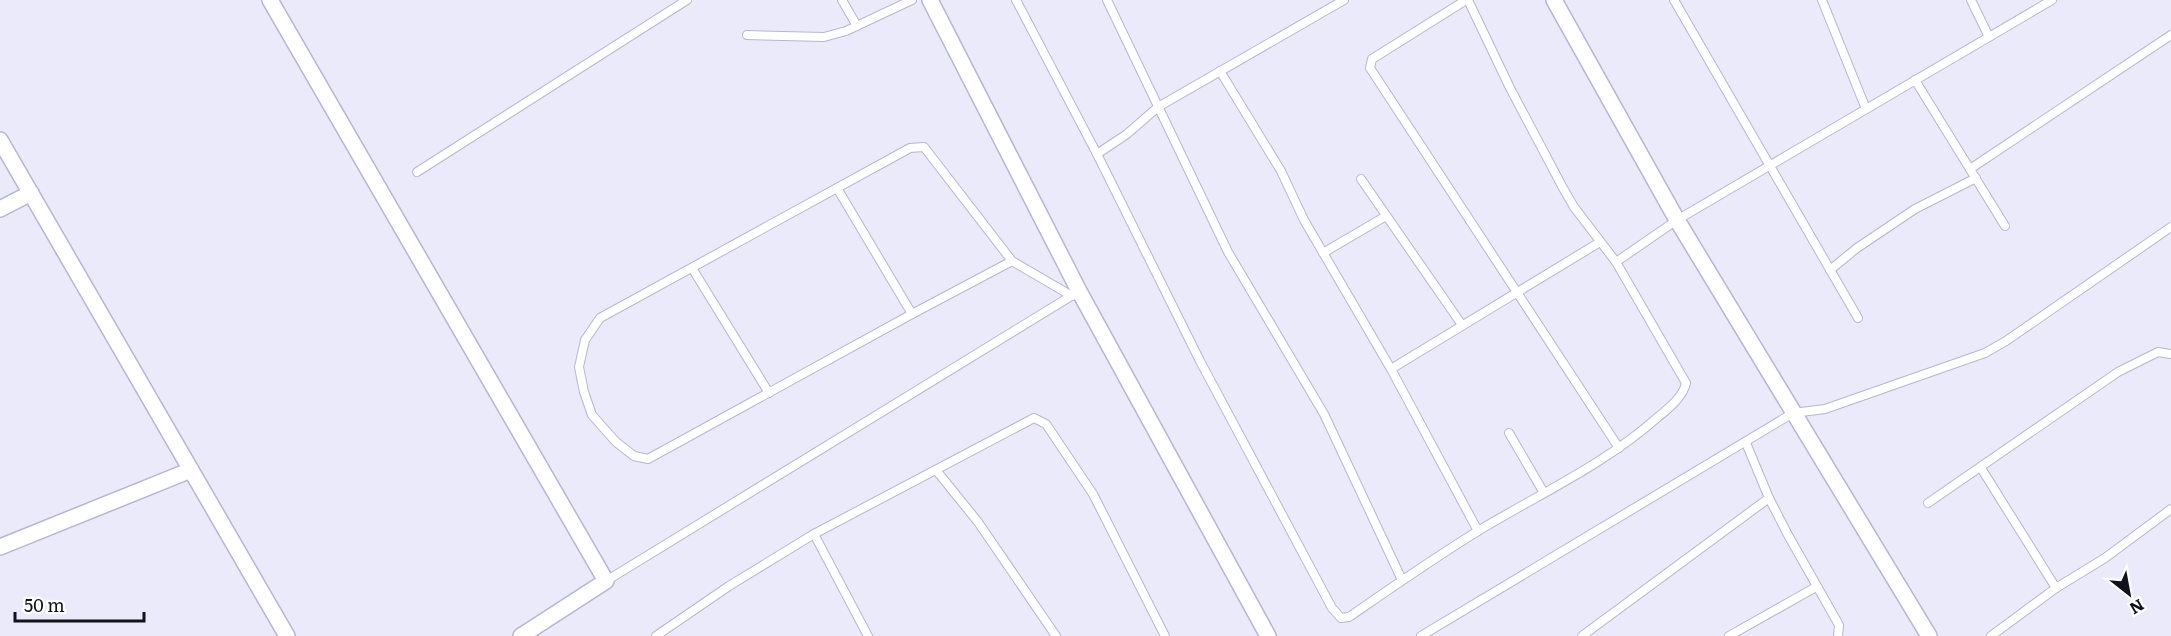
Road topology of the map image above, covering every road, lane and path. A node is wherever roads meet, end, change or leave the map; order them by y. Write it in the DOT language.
graph roads {
  1 [pos="270,0"];
  2 [pos="687,0"];
  3 [pos="842,0"];
  4 [pos="912,0"];
  5 [pos="930,0"];
  6 [pos="1016,0"];
  7 [pos="1107,0"];
  8 [pos="1344,0"];
  9 [pos="1467,0"];
  10 [pos="1554,0"];
  11 [pos="1674,0"];
  12 [pos="1822,0"];
  13 [pos="1971,0"];
  14 [pos="2052,0"];
  15 [pos="857,26"];
  16 [pos="747,35"];
  17 [pos="2171,35"];
  18 [pos="1989,37"];
  19 [pos="1220,71"];
  20 [pos="1915,80"];
  21 [pos="1158,107"];
  22 [pos="1866,109"];
  23 [pos="0,140"];
  24 [pos="1097,154"];
  25 [pos="1770,166"];
  26 [pos="1970,169"];
  27 [pos="417,172"];
  28 [pos="1976,178"];
  29 [pos="1361,179"];
  30 [pos="837,188"];
  31 [pos="31,193"];
  32 [pos="0,209"];
  33 [pos="1386,216"];
  34 [pos="1677,220"];
  35 [pos="2006,226"];
  36 [pos="2171,227"];
  37 [pos="1600,242"];
  38 [pos="1323,253"];
  39 [pos="1012,261"];
  40 [pos="1616,262"];
  41 [pos="692,268"];
  42 [pos="1830,270"];
  43 [pos="1076,293"];
  44 [pos="1517,293"];
  45 [pos="912,314"];
  46 [pos="1858,318"];
  47 [pos="1462,325"];
  48 [pos="2171,354"];
  49 [pos="1391,369"];
  50 [pos="769,393"];
  51 [pos="1793,413"];
  52 [pos="1509,433"];
  53 [pos="1746,443"];
  54 [pos="1619,448"];
  55 [pos="1981,468"];
  56 [pos="191,470"];
  57 [pos="936,470"];
  58 [pos="1544,493"];
  59 [pos="1768,498"];
  60 [pos="1928,502"];
  61 [pos="2171,509"];
  62 [pos="1478,531"];
  63 [pos="814,534"];
  64 [pos="0,547"];
  65 [pos="1402,580"];
  66 [pos="606,581"];
  67 [pos="1816,587"];
  68 [pos="2056,588"];
  69 [pos="287,636"];
  70 [pos="521,636"];
  71 [pos="656,636"];
  72 [pos="868,636"];
  73 [pos="1056,636"];
  74 [pos="1165,636"];
  75 [pos="1268,636"];
  76 [pos="1421,636"];
  77 [pos="1582,636"];
  78 [pos="1729,636"];
  79 [pos="1838,636"];
  80 [pos="1929,636"];
  81 [pos="1992,636"];
  1 -- 66 [label="street"];
  2 -- 27 [label="lane"];
  3 -- 15 [label="lane"];
  4 -- 15 [label="lane"];
  5 -- 43 [label="street"];
  6 -- 24 [label="lane"];
  7 -- 21 [label="lane"];
  8 -- 19 [label="lane"];
  9 -- 37 [label="lane"];
  9 -- 44 [label="lane"];
  10 -- 34 [label="street"];
  11 -- 25 [label="lane"];
  12 -- 22 [label="lane"];
  13 -- 18 [label="lane"];
  14 -- 18 [label="lane"];
  15 -- 16 [label="lane"];
  17 -- 26 [label="lane"];
  18 -- 20 [label="lane"];
  19 -- 21 [label="lane"];
  19 -- 38 [label="lane"];
  20 -- 22 [label="lane"];
  20 -- 26 [label="lane"];
  21 -- 24 [label="lane"];
  21 -- 65 [label="lane"];
  22 -- 25 [label="lane"];
  23 -- 31 [label="street"];
  24 -- 65 [label="lane"];
  25 -- 34 [label="lane"];
  25 -- 42 [label="lane"];
  26 -- 28 [label="lane"];
  28 -- 35 [label="lane"];
  28 -- 42 [label="lane"];
  29 -- 33 [label="lane"];
  30 -- 39 [label="lane"];
  30 -- 41 [label="lane"];
  30 -- 45 [label="lane"];
  31 -- 32 [label="street"];
  31 -- 56 [label="street"];
  33 -- 38 [label="lane"];
  33 -- 47 [label="lane"];
  34 -- 40 [label="lane"];
  34 -- 51 [label="street"];
  36 -- 51 [label="lane"];
  37 -- 40 [label="lane"];
  37 -- 44 [label="lane"];
  38 -- 49 [label="lane"];
  39 -- 43 [label="lane"];
  39 -- 45 [label="lane"];
  40 -- 54 [label="lane"];
  41 -- 50 [label="lane"];
  41 -- 50 [label="lane"];
  42 -- 46 [label="lane"];
  43 -- 66 [label="lane"];
  43 -- 75 [label="street"];
  44 -- 47 [label="lane"];
  44 -- 54 [label="lane"];
  45 -- 50 [label="lane"];
  47 -- 49 [label="lane"];
  48 -- 55 [label="lane"];
  49 -- 62 [label="lane"];
  51 -- 53 [label="lane"];
  51 -- 80 [label="street"];
  52 -- 58 [label="lane"];
  53 -- 59 [label="lane"];
  53 -- 76 [label="lane"];
  54 -- 58 [label="lane"];
  55 -- 60 [label="lane"];
  55 -- 68 [label="lane"];
  56 -- 64 [label="street"];
  56 -- 69 [label="street"];
  57 -- 63 [label="lane"];
  57 -- 73 [label="lane"];
  57 -- 74 [label="lane"];
  58 -- 62 [label="lane"];
  59 -- 67 [label="lane"];
  59 -- 77 [label="lane"];
  61 -- 68 [label="lane"];
  62 -- 65 [label="lane"];
  63 -- 71 [label="lane"];
  63 -- 72 [label="lane"];
  66 -- 70 [label="street"];
  67 -- 78 [label="lane"];
  67 -- 79 [label="lane"];
  68 -- 81 [label="lane"];
}
